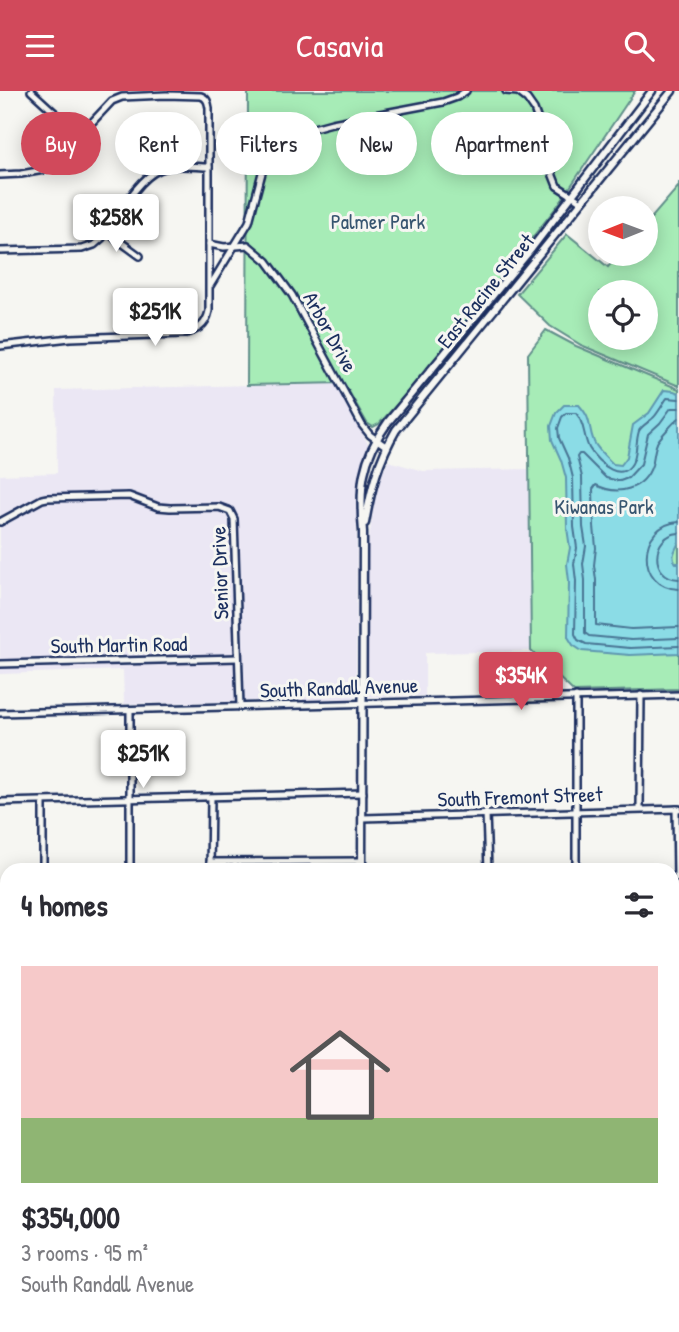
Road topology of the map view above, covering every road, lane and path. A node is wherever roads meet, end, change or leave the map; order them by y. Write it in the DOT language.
graph roads {
  1 [pos="32,91"];
  2 [pos="466,91"];
  3 [pos="506,91"];
  4 [pos="652,91"];
  5 [pos="672,91"];
  6 [pos="166,93"];
  7 [pos="54,112"];
  8 [pos="101,113"];
  9 [pos="209,167"];
  10 [pos="0,174"];
  11 [pos="21,174"];
  12 [pos="572,196"];
  13 [pos="582,202"];
  14 [pos="107,232"];
  15 [pos="209,244"];
  16 [pos="236,245"];
  17 [pos="0,251"];
  18 [pos="140,256"];
  19 [pos="210,285"];
  20 [pos="0,346"];
  21 [pos="376,439"];
  22 [pos="387,446"];
  23 [pos="0,522"];
  24 [pos="363,532"];
  25 [pos="0,657"];
  26 [pos="239,658"];
  27 [pos="0,664"];
  28 [pos="641,695"];
  29 [pos="679,695"];
  30 [pos="576,697"];
  31 [pos="362,704"];
  32 [pos="240,707"];
  33 [pos="130,710"];
  34 [pos="0,713"];
  35 [pos="363,793"];
  36 [pos="211,798"];
  37 [pos="130,799"];
  38 [pos="43,801"];
  39 [pos="0,803"];
  40 [pos="640,809"];
  41 [pos="678,809"];
  42 [pos="576,812"];
  43 [pos="486,813"];
  44 [pos="363,818"];
  45 [pos="362,861"];
  46 [pos="43,863"];
  47 [pos="130,863"];
  48 [pos="210,863"];
  49 [pos="301,863"];
  50 [pos="488,863"];
  51 [pos="576,863"];
  52 [pos="677,863"];
  53 [pos="679,1217"];
  54 [pos="679,1238"];
  55 [pos="679,1251"];
  1 -- 7 [label="street"];
  2 -- 16 [label="street"];
  3 -- 12 [label="street"];
  4 -- 12 [label="main road, East Racine Street"];
  5 -- 13 [label="main road, East Racine Street"];
  6 -- 8 [label="street"];
  6 -- 9 [label="street"];
  9 -- 14 [label="street"];
  9 -- 15 [label="street"];
  10 -- 11 [label="street"];
  12 -- 13 [label="street"];
  12 -- 21 [label="main road, East Racine Street"];
  13 -- 22 [label="main road, East Racine Street"];
  14 -- 17 [label="street"];
  14 -- 18 [label="street"];
  15 -- 16 [label="street"];
  15 -- 19 [label="street"];
  16 -- 19 [label="street"];
  16 -- 21 [label="street, Arbor Drive"];
  19 -- 20 [label="street"];
  21 -- 22 [label="street, Arbor Drive"];
  21 -- 24 [label="main road, East Racine Street"];
  22 -- 24 [label="main road, East Racine Street"];
  23 -- 26 [label="street, Senior Drive"];
  24 -- 31 [label="main road, East Racine Street"];
  25 -- 27 [label="street"];
  26 -- 27 [label="street, South Martin Road"];
  26 -- 32 [label="street, Senior Drive"];
  28 -- 29 [label="street, South Randall Avenue"];
  28 -- 30 [label="street, South Randall Avenue"];
  28 -- 40 [label="street"];
  30 -- 31 [label="street, South Randall Avenue"];
  30 -- 42 [label="street"];
  31 -- 32 [label="street, South Randall Avenue"];
  31 -- 35 [label="main road, East Racine Street"];
  32 -- 33 [label="street, South Randall Avenue"];
  33 -- 34 [label="street, South Randall Avenue"];
  33 -- 37 [label="street"];
  35 -- 36 [label="street"];
  35 -- 44 [label="main road, East Racine Street"];
  36 -- 37 [label="street"];
  36 -- 48 [label="street"];
  37 -- 38 [label="street"];
  37 -- 47 [label="street"];
  38 -- 39 [label="street"];
  38 -- 46 [label="street"];
  40 -- 41 [label="street, South Fremont Street"];
  40 -- 42 [label="street, South Fremont Street"];
  41 -- 52 [label="street"];
  42 -- 43 [label="street, South Fremont Street"];
  42 -- 51 [label="street"];
  43 -- 44 [label="street, South Fremont Street"];
  43 -- 50 [label="street"];
  44 -- 45 [label="main road, East Racine Street"];
  45 -- 49 [label="street"];
  53 -- 54 [label="street"];
  54 -- 55 [label="street"];
}
